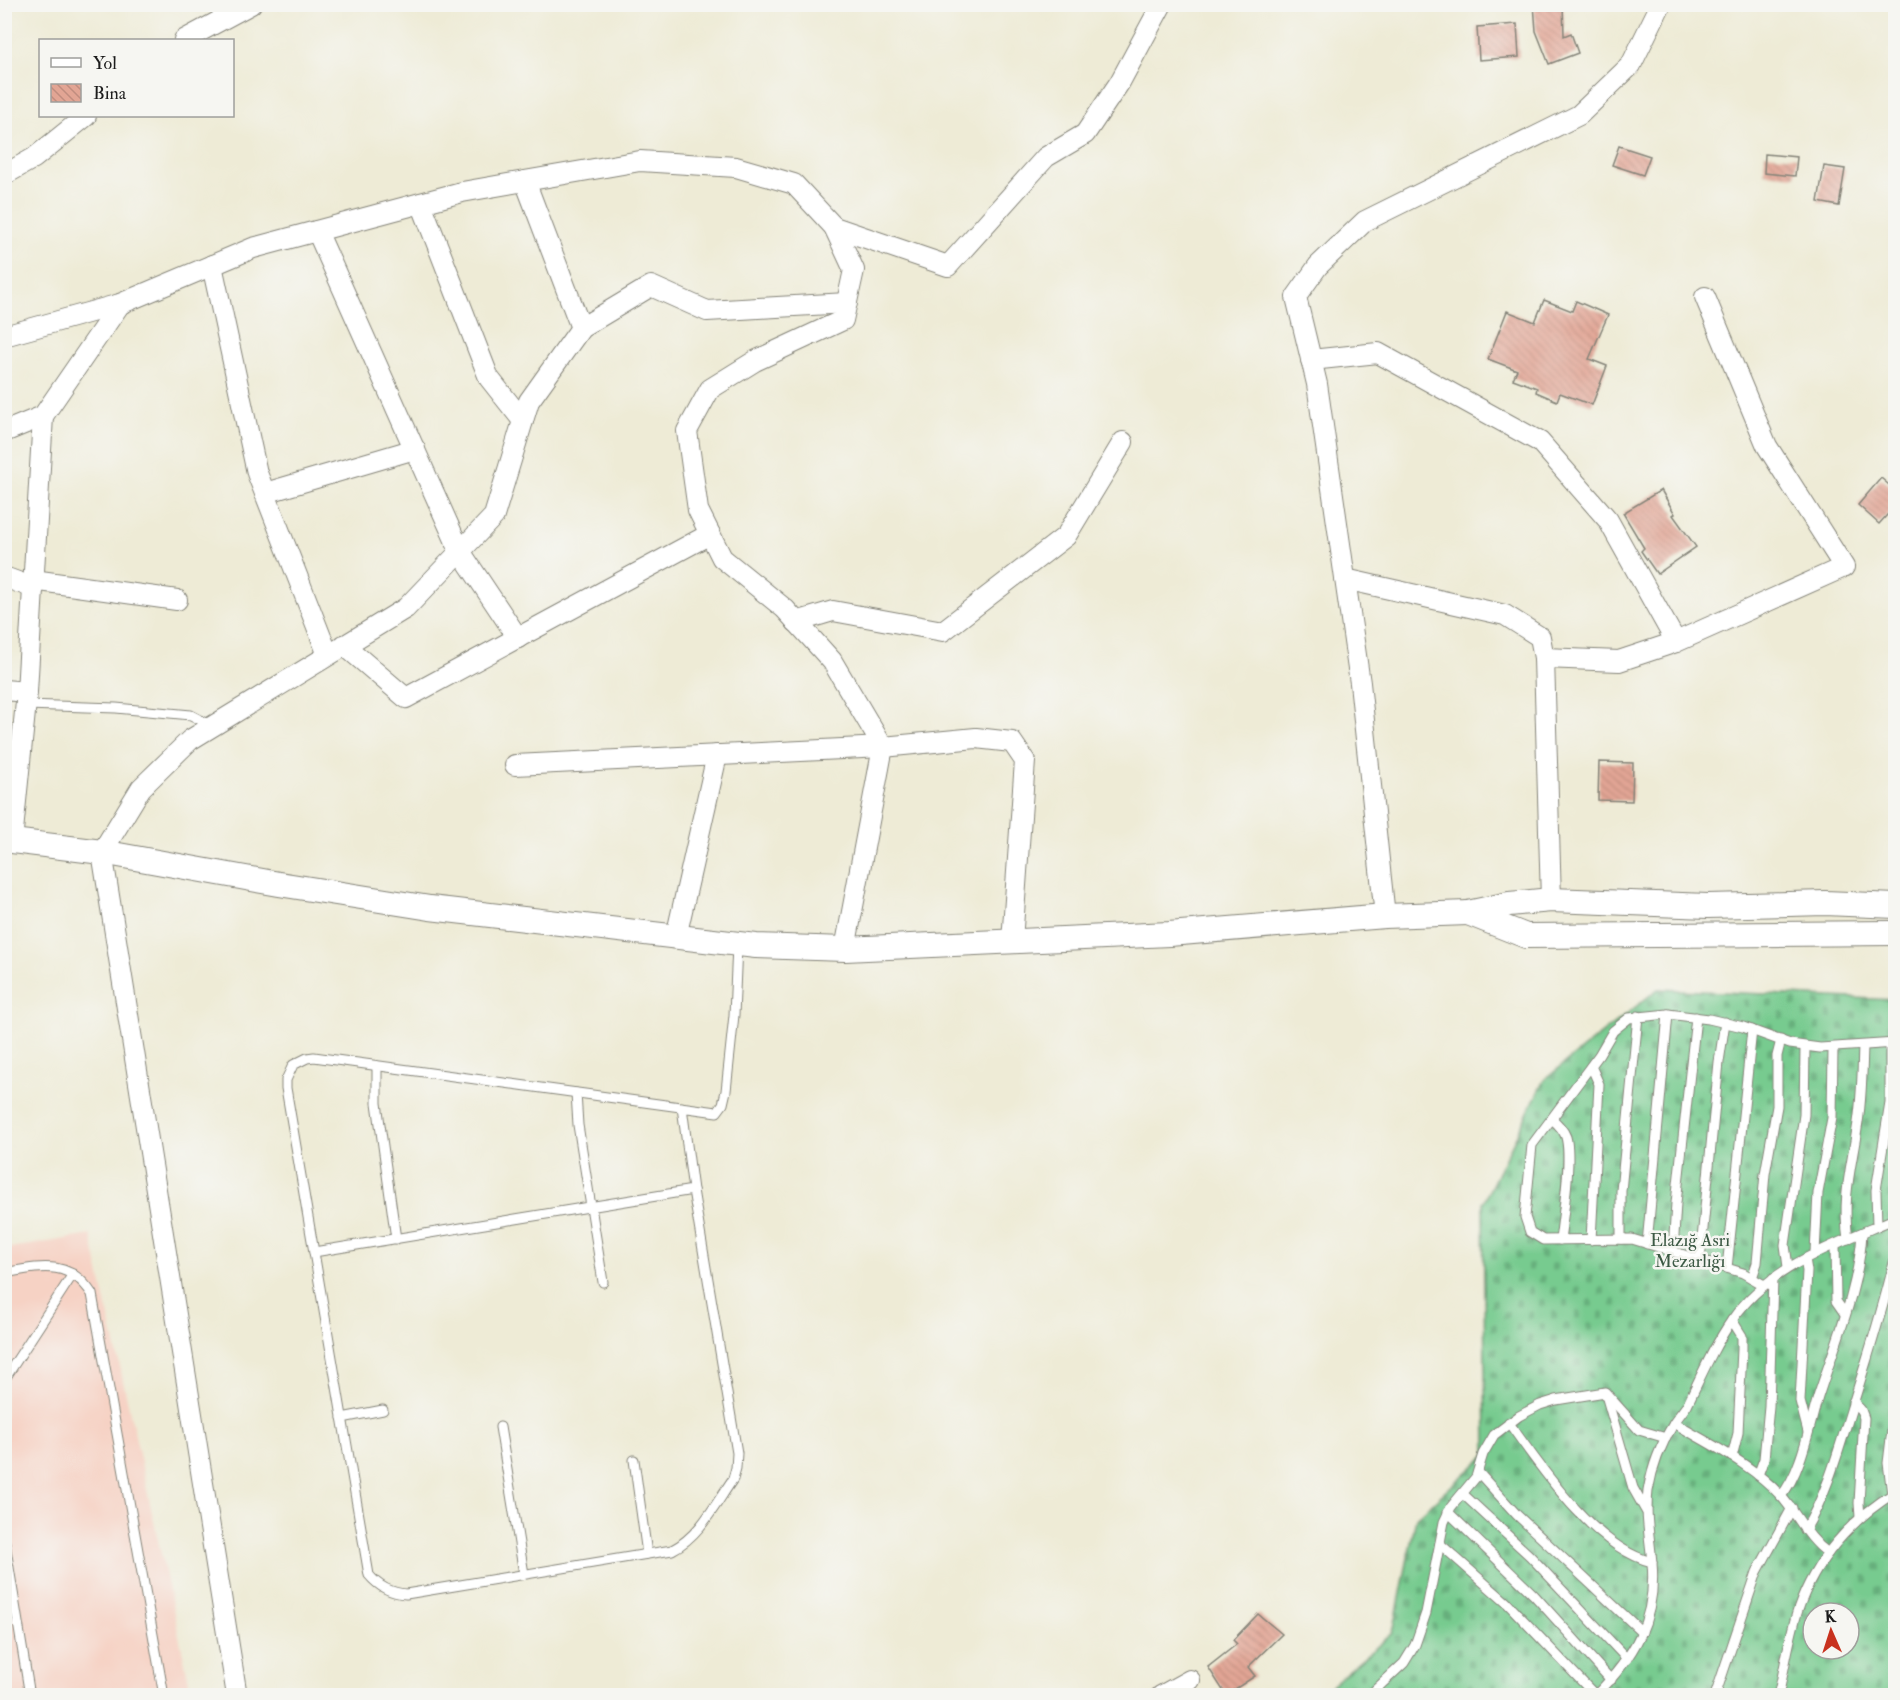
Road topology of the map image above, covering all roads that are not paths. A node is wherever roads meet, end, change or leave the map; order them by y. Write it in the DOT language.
graph roads {
  1 [pos="251,4"];
  2 [pos="1162,4"];
  3 [pos="1661,4"];
  4 [pos="186,39"];
  5 [pos="85,117"];
  6 [pos="4,175"];
  7 [pos="525,181"];
  8 [pos="421,203"];
  9 [pos="834,227"];
  10 [pos="317,231"];
  11 [pos="212,265"];
  12 [pos="1705,297"];
  13 [pos="847,303"];
  14 [pos="120,304"];
  15 [pos="581,328"];
  16 [pos="4,336"];
  17 [pos="1311,360"];
  18 [pos="43,417"];
  19 [pos="523,421"];
  20 [pos="4,432"];
  21 [pos="1123,442"];
  22 [pos="415,449"];
  23 [pos="265,494"];
  24 [pos="710,534"];
  25 [pos="460,551"];
  26 [pos="4,577"];
  27 [pos="1345,579"];
  28 [pos="34,584"];
  29 [pos="177,600"];
  30 [pos="796,622"];
  31 [pos="518,638"];
  32 [pos="1676,642"];
  33 [pos="336,650"];
  34 [pos="1544,658"];
  35 [pos="4,690"];
  36 [pos="26,698"];
  37 [pos="212,726"];
  38 [pos="883,747"];
  39 [pos="717,755"];
  40 [pos="515,765"];
  41 [pos="8,840"];
  42 [pos="102,852"];
  43 [pos="1551,900"];
  44 [pos="1896,906"];
  45 [pos="1468,913"];
  46 [pos="1385,916"];
  47 [pos="1896,933"];
  48 [pos="676,937"];
  49 [pos="1011,941"];
  50 [pos="737,944"];
  51 [pos="846,949"];
  52 [pos="1668,1014"];
  53 [pos="1638,1016"];
  54 [pos="1696,1017"];
  55 [pos="1725,1022"];
  56 [pos="1752,1030"];
  57 [pos="1780,1040"];
  58 [pos="1893,1043"];
  59 [pos="1863,1046"];
  60 [pos="1805,1047"];
  61 [pos="1833,1049"];
  62 [pos="1591,1065"];
  63 [pos="377,1066"];
  64 [pos="576,1093"];
  65 [pos="682,1107"];
  66 [pos="1552,1119"];
  67 [pos="693,1190"];
  68 [pos="591,1207"];
  69 [pos="1896,1218"];
  70 [pos="1877,1226"];
  71 [pos="1862,1233"];
  72 [pos="396,1239"];
  73 [pos="1621,1239"];
  74 [pos="1848,1239"];
  75 [pos="1560,1240"];
  76 [pos="1591,1240"];
  77 [pos="1647,1244"];
  78 [pos="1835,1245"];
  79 [pos="314,1252"];
  80 [pos="1673,1252"];
  81 [pos="1815,1253"];
  82 [pos="1896,1254"];
  83 [pos="1805,1259"];
  84 [pos="1700,1260"];
  85 [pos="1727,1268"];
  86 [pos="1788,1268"];
  87 [pos="4,1273"];
  88 [pos="73,1274"];
  89 [pos="1752,1278"];
  90 [pos="1773,1278"];
  91 [pos="603,1282"];
  92 [pos="1764,1285"];
  93 [pos="1845,1314"];
  94 [pos="1732,1320"];
  95 [pos="4,1380"];
  96 [pos="1605,1392"];
  97 [pos="1896,1397"];
  98 [pos="1853,1402"];
  99 [pos="383,1410"];
  100 [pos="342,1418"];
  101 [pos="1674,1423"];
  102 [pos="1509,1424"];
  103 [pos="500,1427"];
  104 [pos="1808,1432"];
  105 [pos="1666,1438"];
  106 [pos="1732,1457"];
  107 [pos="634,1460"];
  108 [pos="1478,1472"];
  109 [pos="1758,1475"];
  110 [pos="1894,1493"];
  111 [pos="1463,1494"];
  112 [pos="1781,1496"];
  113 [pos="1792,1508"];
  114 [pos="1646,1511"];
  115 [pos="1448,1512"];
  116 [pos="1860,1517"];
  117 [pos="1805,1530"];
  118 [pos="4,1538"];
  119 [pos="1440,1545"];
  120 [pos="1828,1553"];
  121 [pos="647,1554"];
  122 [pos="1652,1562"];
  123 [pos="524,1574"];
  124 [pos="1642,1632"];
  125 [pos="1627,1659"];
  126 [pos="1190,1680"];
  127 [pos="1611,1680"];
  128 [pos="1374,1691"];
  129 [pos="30,1695"];
  130 [pos="164,1695"];
  131 [pos="237,1695"];
  132 [pos="1161,1695"];
  133 [pos="1595,1695"];
  134 [pos="1715,1695"];
  135 [pos="1779,1695"];
  1 -- 4 [label="street"];
  2 -- 9 [label="street"];
  3 -- 17 [label="street"];
  5 -- 6 [label="street"];
  7 -- 8 [label="street"];
  7 -- 9 [label="street"];
  7 -- 15 [label="street"];
  8 -- 10 [label="street"];
  8 -- 19 [label="street"];
  9 -- 13 [label="street"];
  10 -- 11 [label="street"];
  10 -- 22 [label="street"];
  11 -- 14 [label="street"];
  11 -- 23 [label="street"];
  12 -- 32 [label="street"];
  13 -- 15 [label="street"];
  13 -- 24 [label="street"];
  14 -- 16 [label="street"];
  14 -- 18 [label="street"];
  15 -- 19 [label="street"];
  17 -- 27 [label="street"];
  17 -- 32 [label="street"];
  18 -- 20 [label="street"];
  18 -- 28 [label="street"];
  19 -- 25 [label="street"];
  21 -- 30 [label="street"];
  22 -- 23 [label="street"];
  22 -- 25 [label="street"];
  23 -- 33 [label="street"];
  24 -- 30 [label="street"];
  24 -- 31 [label="street"];
  25 -- 31 [label="street"];
  25 -- 33 [label="street"];
  26 -- 28 [label="street"];
  27 -- 34 [label="street"];
  27 -- 46 [label="street"];
  28 -- 29 [label="street"];
  28 -- 36 [label="street"];
  30 -- 38 [label="street"];
  31 -- 33 [label="street"];
  32 -- 34 [label="street"];
  33 -- 37 [label="street"];
  34 -- 43 [label="street"];
  35 -- 36 [label="street"];
  36 -- 37 [label="lane"];
  36 -- 41 [label="street"];
  37 -- 42 [label="street"];
  38 -- 39 [label="street"];
  38 -- 49 [label="street"];
  38 -- 51 [label="street"];
  39 -- 40 [label="street"];
  39 -- 48 [label="street"];
  41 -- 42 [label="street"];
  42 -- 48 [label="street"];
  42 -- 131 [label="street"];
  43 -- 44 [label="street"];
  43 -- 45 [label="street"];
  45 -- 46 [label="street"];
  45 -- 47 [label="street"];
  46 -- 49 [label="street"];
  48 -- 50 [label="street"];
  49 -- 51 [label="street"];
  50 -- 51 [label="street"];
  50 -- 65 [label="lane"];
  52 -- 53 [label="lane"];
  52 -- 54 [label="lane"];
  52 -- 77 [label="lane"];
  53 -- 62 [label="lane"];
  53 -- 73 [label="lane"];
  54 -- 55 [label="lane"];
  54 -- 80 [label="lane"];
  55 -- 56 [label="lane"];
  55 -- 84 [label="lane"];
  56 -- 57 [label="lane"];
  56 -- 85 [label="lane"];
  57 -- 60 [label="lane"];
  57 -- 89 [label="lane"];
  58 -- 59 [label="lane"];
  58 -- 70 [label="lane"];
  59 -- 61 [label="lane"];
  59 -- 74 [label="lane"];
  60 -- 61 [label="lane"];
  60 -- 86 [label="lane"];
  61 -- 81 [label="lane"];
  62 -- 66 [label="lane"];
  62 -- 76 [label="lane"];
  63 -- 64 [label="lane"];
  63 -- 72 [label="lane"];
  63 -- 79 [label="lane"];
  64 -- 65 [label="lane"];
  64 -- 68 [label="lane"];
  65 -- 67 [label="lane"];
  66 -- 75 [label="lane"];
  66 -- 75 [label="lane"];
  67 -- 68 [label="lane"];
  67 -- 121 [label="lane"];
  68 -- 72 [label="lane"];
  68 -- 91 [label="lane"];
  69 -- 70 [label="lane"];
  70 -- 71 [label="lane"];
  71 -- 74 [label="lane"];
  71 -- 93 [label="lane"];
  72 -- 79 [label="lane"];
  73 -- 76 [label="lane"];
  73 -- 77 [label="lane"];
  74 -- 78 [label="lane"];
  75 -- 76 [label="lane"];
  77 -- 80 [label="lane"];
  78 -- 81 [label="lane"];
  78 -- 93 [label="lane"];
  79 -- 100 [label="lane"];
  80 -- 84 [label="lane"];
  81 -- 83 [label="lane"];
  82 -- 98 [label="lane"];
  83 -- 86 [label="lane"];
  83 -- 104 [label="lane"];
  84 -- 85 [label="lane"];
  85 -- 89 [label="lane"];
  86 -- 90 [label="lane"];
  87 -- 88 [label="lane"];
  88 -- 95 [label="lane"];
  88 -- 130 [label="lane"];
  89 -- 92 [label="lane"];
  90 -- 92 [label="lane"];
  90 -- 109 [label="lane"];
  92 -- 94 [label="lane"];
  93 -- 104 [label="lane"];
  94 -- 101 [label="lane"];
  94 -- 106 [label="lane"];
  96 -- 102 [label="lane"];
  96 -- 105 [label="lane"];
  96 -- 114 [label="lane"];
  97 -- 110 [label="lane"];
  98 -- 116 [label="lane"];
  98 -- 117 [label="lane"];
  99 -- 100 [label="lane"];
  100 -- 123 [label="lane"];
  101 -- 105 [label="lane"];
  101 -- 106 [label="lane"];
  102 -- 108 [label="lane"];
  102 -- 122 [label="lane"];
  103 -- 123 [label="lane"];
  104 -- 112 [label="lane"];
  105 -- 114 [label="lane"];
  106 -- 109 [label="lane"];
  107 -- 121 [label="lane"];
  108 -- 111 [label="lane"];
  108 -- 124 [label="lane"];
  109 -- 112 [label="lane"];
  110 -- 116 [label="lane"];
  111 -- 115 [label="lane"];
  111 -- 125 [label="lane"];
  112 -- 113 [label="lane"];
  113 -- 117 [label="lane"];
  113 -- 134 [label="lane"];
  114 -- 122 [label="lane"];
  115 -- 119 [label="lane"];
  115 -- 127 [label="lane"];
  116 -- 120 [label="lane"];
  117 -- 120 [label="lane"];
  118 -- 129 [label="lane"];
  119 -- 128 [label="lane"];
  119 -- 133 [label="lane"];
  120 -- 135 [label="lane"];
  121 -- 123 [label="lane"];
  122 -- 124 [label="lane"];
  124 -- 125 [label="lane"];
  125 -- 127 [label="lane"];
  126 -- 132 [label="street"];
  127 -- 133 [label="lane"];
}
